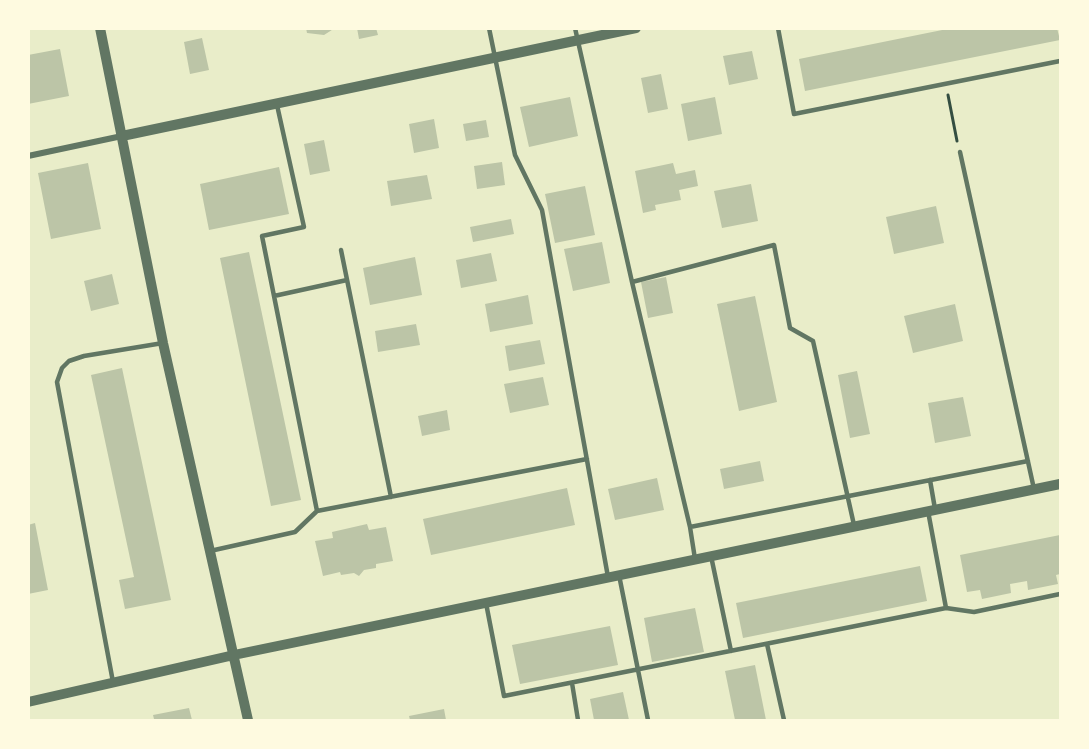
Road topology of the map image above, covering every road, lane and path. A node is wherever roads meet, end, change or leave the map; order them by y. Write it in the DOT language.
graph roads {
  1 [pos="100,28"];
  2 [pos="489,28"];
  3 [pos="575,28"];
  4 [pos="636,28"];
  5 [pos="778,28"];
  6 [pos="578,41"];
  7 [pos="494,58"];
  8 [pos="1060,62"];
  9 [pos="945,84"];
  10 [pos="277,104"];
  11 [pos="122,136"];
  12 [pos="960,152"];
  13 [pos="28,156"];
  14 [pos="340,250"];
  15 [pos="347,280"];
  16 [pos="632,282"];
  17 [pos="274,296"];
  18 [pos="163,343"];
  19 [pos="587,459"];
  20 [pos="1028,461"];
  21 [pos="930,480"];
  22 [pos="1060,484"];
  23 [pos="1034,489"];
  24 [pos="849,495"];
  25 [pos="391,497"];
  26 [pos="932,510"];
  27 [pos="317,511"];
  28 [pos="855,526"];
  29 [pos="690,527"];
  30 [pos="210,551"];
  31 [pos="711,556"];
  32 [pos="695,559"];
  33 [pos="614,576"];
  34 [pos="1060,594"];
  35 [pos="486,603"];
  36 [pos="946,609"];
  37 [pos="767,644"];
  38 [pos="731,651"];
  39 [pos="234,655"];
  40 [pos="638,670"];
  41 [pos="113,682"];
  42 [pos="572,683"];
  43 [pos="28,702"];
  44 [pos="248,720"];
  45 [pos="578,720"];
  46 [pos="648,720"];
  47 [pos="784,720"];
  1 -- 11 [label="street"];
  2 -- 7 [label="lane"];
  3 -- 6 [label="lane"];
  4 -- 6 [label="street"];
  5 -- 9 [label="lane"];
  6 -- 7 [label="street"];
  6 -- 16 [label="lane"];
  7 -- 10 [label="street"];
  7 -- 19 [label="lane"];
  8 -- 9 [label="lane"];
  9 -- 12 [label="path"];
  10 -- 11 [label="street"];
  10 -- 17 [label="lane"];
  11 -- 13 [label="street"];
  11 -- 18 [label="street"];
  12 -- 20 [label="lane"];
  14 -- 15 [label="lane"];
  15 -- 17 [label="lane"];
  15 -- 25 [label="lane"];
  16 -- 24 [label="lane"];
  16 -- 29 [label="lane"];
  17 -- 27 [label="lane"];
  18 -- 30 [label="street"];
  18 -- 41 [label="lane"];
  19 -- 25 [label="lane"];
  19 -- 33 [label="lane"];
  20 -- 21 [label="lane"];
  20 -- 23 [label="lane"];
  21 -- 24 [label="lane"];
  21 -- 26 [label="lane"];
  22 -- 23 [label="street"];
  23 -- 26 [label="street"];
  24 -- 28 [label="lane"];
  24 -- 29 [label="lane"];
  25 -- 27 [label="lane"];
  26 -- 28 [label="street"];
  26 -- 36 [label="lane"];
  27 -- 30 [label="lane"];
  28 -- 31 [label="street"];
  29 -- 32 [label="lane"];
  30 -- 39 [label="street"];
  31 -- 32 [label="street"];
  31 -- 38 [label="lane"];
  32 -- 33 [label="street"];
  33 -- 35 [label="street"];
  33 -- 40 [label="lane"];
  34 -- 36 [label="lane"];
  35 -- 39 [label="street"];
  35 -- 42 [label="lane"];
  36 -- 37 [label="lane"];
  37 -- 38 [label="lane"];
  37 -- 47 [label="lane"];
  38 -- 40 [label="lane"];
  39 -- 41 [label="street"];
  39 -- 44 [label="street"];
  40 -- 42 [label="lane"];
  40 -- 46 [label="lane"];
  41 -- 43 [label="street"];
  42 -- 45 [label="lane"];
}
